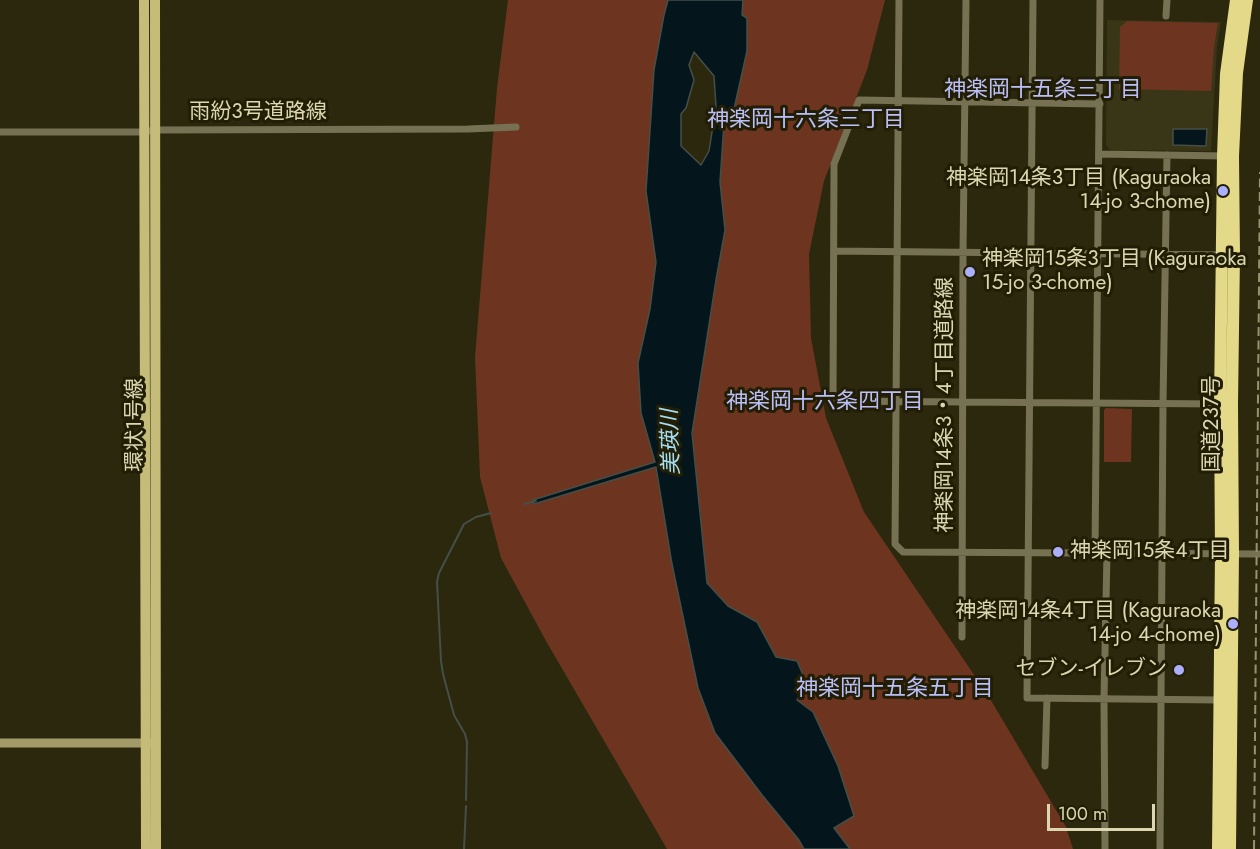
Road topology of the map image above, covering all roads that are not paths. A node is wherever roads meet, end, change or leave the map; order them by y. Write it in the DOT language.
graph roads {
  1 [pos="144,0"];
  2 [pos="154,0"];
  3 [pos="899,0"];
  4 [pos="966,0"];
  5 [pos="1033,0"];
  6 [pos="1100,0"];
  7 [pos="1167,0"];
  8 [pos="1236,0"];
  9 [pos="1247,0"];
  10 [pos="1166,16"];
  11 [pos="898,102"];
  12 [pos="965,102"];
  13 [pos="1032,103"];
  14 [pos="1100,104"];
  15 [pos="516,127"];
  16 [pos="149,131"];
  17 [pos="0,132"];
  18 [pos="1100,154"];
  19 [pos="1167,155"];
  20 [pos="1228,156"];
  21 [pos="834,251"];
  22 [pos="897,251"];
  23 [pos="963,253"];
  24 [pos="1031,253"];
  25 [pos="1098,254"];
  26 [pos="1165,254"];
  27 [pos="1228,255"];
  28 [pos="896,401"];
  29 [pos="963,402"];
  30 [pos="1030,402"];
  31 [pos="1096,403"];
  32 [pos="1163,404"];
  33 [pos="1226,404"];
  34 [pos="963,551"];
  35 [pos="1029,552"];
  36 [pos="1095,553"];
  37 [pos="1107,553"];
  38 [pos="1163,553"];
  39 [pos="1227,554"];
  40 [pos="1260,554"];
  41 [pos="963,637"];
  42 [pos="1047,698"];
  43 [pos="1104,699"];
  44 [pos="1161,700"];
  45 [pos="1225,700"];
  46 [pos="0,743"];
  47 [pos="151,743"];
  48 [pos="1045,766"];
  49 [pos="146,849"];
  50 [pos="156,849"];
  51 [pos="1105,849"];
  52 [pos="1160,849"];
  53 [pos="1218,849"];
  54 [pos="1230,849"];
  1 -- 16 [label="main road, 環状1号線"];
  2 -- 16 [label="main road, 環状1号線"];
  3 -- 11 [label="street"];
  4 -- 12 [label="street, 神楽岡14条3・4丁目道路線"];
  5 -- 13 [label="street"];
  6 -- 14 [label="street"];
  7 -- 10 [label="street"];
  8 -- 20 [label="highway, 国道237号"];
  9 -- 20 [label="highway, 国道237号"];
  11 -- 12 [label="street"];
  11 -- 21 [label="street"];
  11 -- 22 [label="street"];
  12 -- 13 [label="street"];
  12 -- 23 [label="street, 神楽岡14条3・4丁目道路線"];
  13 -- 14 [label="street"];
  13 -- 24 [label="street"];
  14 -- 18 [label="street"];
  15 -- 16 [label="street, 雨紛3号道路線"];
  16 -- 17 [label="street, 雨紛3号道路線"];
  16 -- 47 [label="main road, 環状1号線"];
  18 -- 19 [label="street"];
  18 -- 25 [label="street"];
  19 -- 20 [label="street"];
  19 -- 26 [label="street"];
  20 -- 27 [label="highway, 国道237号"];
  21 -- 22 [label="street"];
  21 -- 28 [label="street"];
  22 -- 23 [label="street"];
  22 -- 28 [label="street"];
  23 -- 24 [label="street"];
  23 -- 29 [label="street, 神楽岡14条3・4丁目道路線"];
  24 -- 25 [label="street"];
  24 -- 30 [label="street"];
  25 -- 26 [label="street"];
  25 -- 31 [label="street"];
  26 -- 27 [label="street"];
  26 -- 32 [label="street"];
  27 -- 33 [label="highway, 国道237号"];
  28 -- 29 [label="street"];
  28 -- 34 [label="street"];
  29 -- 30 [label="street"];
  29 -- 34 [label="street, 神楽岡14条3・4丁目道路線"];
  30 -- 31 [label="street"];
  30 -- 35 [label="street"];
  31 -- 32 [label="street"];
  31 -- 36 [label="street"];
  32 -- 33 [label="street"];
  32 -- 38 [label="street"];
  33 -- 39 [label="highway, 国道237号"];
  34 -- 35 [label="street, 神楽岡14条3・4丁目道路線"];
  34 -- 41 [label="street"];
  35 -- 36 [label="street, 神楽岡14条3・4丁目道路線"];
  35 -- 42 [label="street"];
  36 -- 37 [label="street, 神楽岡14条3・4丁目道路線"];
  37 -- 38 [label="street, 神楽岡14条3・4丁目道路線"];
  37 -- 43 [label="street"];
  38 -- 39 [label="street, 神楽岡14条3・4丁目道路線"];
  38 -- 44 [label="street"];
  39 -- 40 [label="street, 神楽岡14条3・4丁目道路線"];
  39 -- 45 [label="highway, 国道237号"];
  42 -- 43 [label="street"];
  42 -- 48 [label="street"];
  43 -- 44 [label="street"];
  43 -- 51 [label="street"];
  44 -- 45 [label="street"];
  44 -- 52 [label="street"];
  45 -- 53 [label="highway, 国道237号"];
  45 -- 54 [label="highway, 国道237号"];
  46 -- 47 [label="street"];
  47 -- 49 [label="main road, 環状1号線"];
  47 -- 50 [label="main road, 環状1号線"];
}
